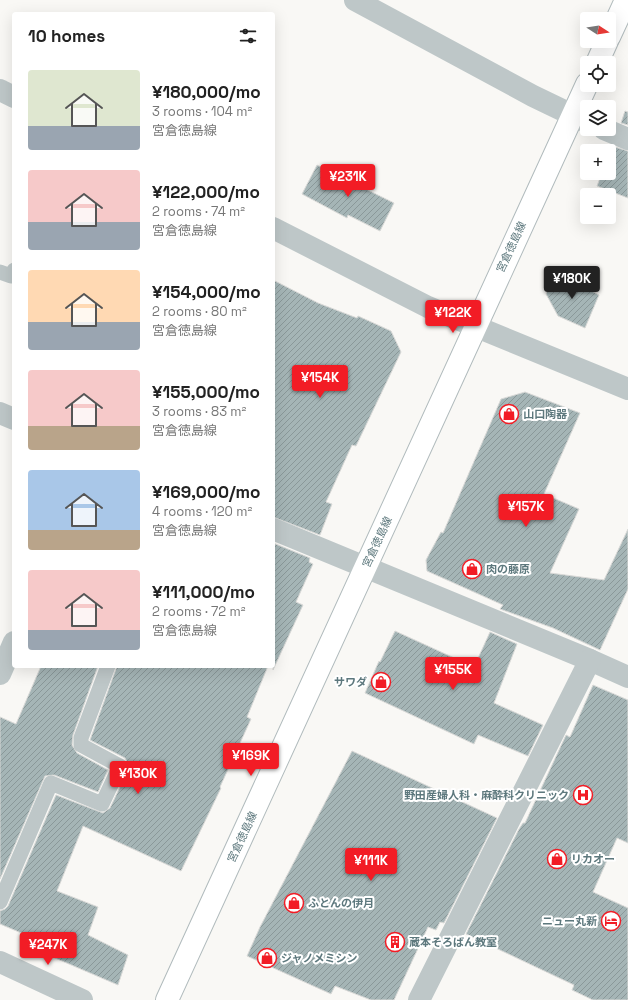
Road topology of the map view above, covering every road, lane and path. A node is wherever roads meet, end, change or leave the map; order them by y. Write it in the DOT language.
graph roads {
  1 [pos="355,0"];
  2 [pos="626,0"];
  3 [pos="616,22"];
  4 [pos="0,90"];
  5 [pos="12,96"];
  6 [pos="580,119"];
  7 [pos="616,134"];
  8 [pos="628,139"];
  9 [pos="275,229"];
  10 [pos="0,272"];
  11 [pos="12,274"];
  12 [pos="475,326"];
  13 [pos="628,389"];
  14 [pos="0,413"];
  15 [pos="12,418"];
  16 [pos="275,530"];
  17 [pos="365,568"];
  18 [pos="12,647"];
  19 [pos="590,660"];
  20 [pos="107,668"];
  21 [pos="0,674"];
  22 [pos="628,677"];
  23 [pos="0,902"];
  24 [pos="0,962"];
  25 [pos="82,1000"];
  26 [pos="167,1000"];
  27 [pos="419,1000"];
  1 -- 6 [label="street"];
  2 -- 3 [label="main road"];
  4 -- 5 [label="street"];
  6 -- 12 [label="main road, 宮倉徳島線"];
  7 -- 8 [label="street"];
  9 -- 12 [label="street"];
  10 -- 11 [label="lane"];
  12 -- 13 [label="street"];
  12 -- 17 [label="main road, 宮倉徳島線"];
  14 -- 15 [label="street"];
  16 -- 17 [label="street"];
  17 -- 19 [label="street"];
  17 -- 26 [label="main road, 宮倉徳島線"];
  18 -- 21 [label="street"];
  19 -- 22 [label="street"];
  19 -- 27 [label="street"];
  20 -- 23 [label="lane"];
  24 -- 25 [label="street"];
}
